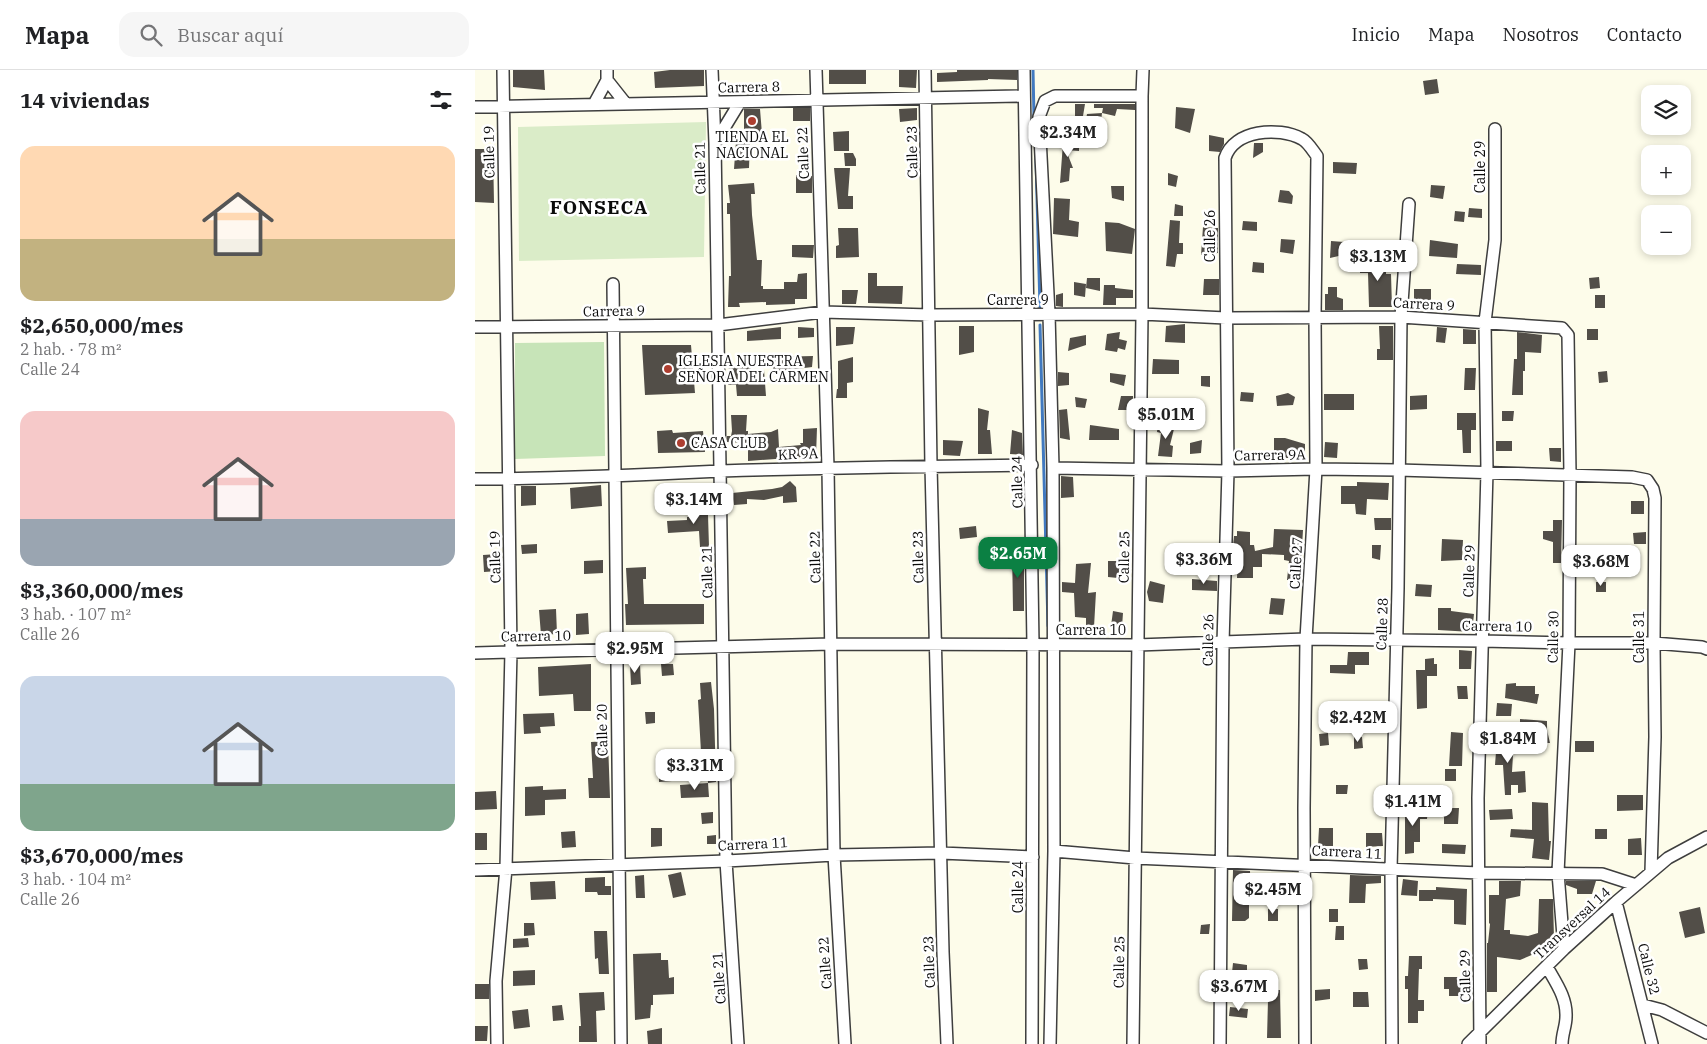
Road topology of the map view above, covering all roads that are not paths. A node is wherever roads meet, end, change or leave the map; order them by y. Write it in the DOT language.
graph roads {
  1 [pos="503,70"];
  2 [pos="712,70"];
  3 [pos="816,70"];
  4 [pos="925,70"];
  5 [pos="1024,70"];
  6 [pos="1143,70"];
  7 [pos="607,75"];
  8 [pos="1024,96"];
  9 [pos="1142,96"];
  10 [pos="927,98"];
  11 [pos="816,100"];
  12 [pos="713,102"];
  13 [pos="740,102"];
  14 [pos="594,104"];
  15 [pos="626,104"];
  16 [pos="504,106"];
  17 [pos="475,107"];
  18 [pos="1495,129"];
  19 [pos="1254,133"];
  20 [pos="715,143"];
  21 [pos="1409,204"];
  22 [pos="613,284"];
  23 [pos="823,312"];
  24 [pos="1027,314"];
  25 [pos="1049,314"];
  26 [pos="1142,314"];
  27 [pos="930,315"];
  28 [pos="1315,317"];
  29 [pos="1401,317"];
  30 [pos="1226,318"];
  31 [pos="1485,322"];
  32 [pos="718,325"];
  33 [pos="613,326"];
  34 [pos="475,327"];
  35 [pos="506,327"];
  36 [pos="1562,328"];
  37 [pos="1032,465"];
  38 [pos="931,466"];
  39 [pos="828,468"];
  40 [pos="1053,468"];
  41 [pos="1140,469"];
  42 [pos="1316,469"];
  43 [pos="1398,470"];
  44 [pos="1228,471"];
  45 [pos="1487,471"];
  46 [pos="721,472"];
  47 [pos="1570,474"];
  48 [pos="616,476"];
  49 [pos="475,479"];
  50 [pos="509,479"];
  51 [pos="1306,640"];
  52 [pos="1396,640"];
  53 [pos="1482,641"];
  54 [pos="1223,643"];
  55 [pos="1569,643"];
  56 [pos="1654,643"];
  57 [pos="831,644"];
  58 [pos="935,644"];
  59 [pos="1035,644"];
  60 [pos="1053,645"];
  61 [pos="1137,645"];
  62 [pos="724,647"];
  63 [pos="616,649"];
  64 [pos="1707,649"];
  65 [pos="511,651"];
  66 [pos="475,653"];
  67 [pos="1707,836"];
  68 [pos="1054,851"];
  69 [pos="941,853"];
  70 [pos="834,855"];
  71 [pos="1033,857"];
  72 [pos="1135,858"];
  73 [pos="726,861"];
  74 [pos="1222,861"];
  75 [pos="619,864"];
  76 [pos="1305,865"];
  77 [pos="507,868"];
  78 [pos="1391,869"];
  79 [pos="475,870"];
  80 [pos="1651,872"];
  81 [pos="1479,873"];
  82 [pos="1558,873"];
  83 [pos="1636,885"];
  84 [pos="1616,902"];
  85 [pos="1564,949"];
  86 [pos="1547,967"];
  87 [pos="1643,1005"];
  88 [pos="1707,1033"];
  89 [pos="1481,1038"];
  90 [pos="497,1044"];
  91 [pos="621,1044"];
  92 [pos="738,1044"];
  93 [pos="845,1044"];
  94 [pos="947,1044"];
  95 [pos="1033,1044"];
  96 [pos="1050,1044"];
  97 [pos="1133,1044"];
  98 [pos="1221,1044"];
  99 [pos="1305,1044"];
  100 [pos="1392,1044"];
  101 [pos="1468,1044"];
  102 [pos="1562,1044"];
  103 [pos="1652,1044"];
  1 -- 16 [label="street, Calle 19"];
  2 -- 12 [label="street, Calle 21"];
  3 -- 11 [label="street, Calle 22"];
  4 -- 10 [label="street, Calle 23"];
  5 -- 8 [label="street, Calle 24"];
  6 -- 9 [label="street, Calle 25"];
  7 -- 14 [label="street"];
  7 -- 15 [label="street"];
  8 -- 10 [label="street, Carrera 8"];
  8 -- 24 [label="street, Calle 24"];
  9 -- 25 [label="street"];
  9 -- 26 [label="street, Calle 25"];
  10 -- 11 [label="street, Carrera 8"];
  10 -- 27 [label="street, Calle 23"];
  11 -- 13 [label="street, Carrera 8"];
  11 -- 23 [label="street, Calle 22"];
  12 -- 13 [label="street, Carrera 8"];
  12 -- 15 [label="street, Carrera 8"];
  12 -- 20 [label="street, Calle 21"];
  13 -- 20 [label="street"];
  14 -- 15 [label="street, Carrera 8"];
  14 -- 16 [label="street, Carrera 8"];
  16 -- 17 [label="street, Carrera 8"];
  16 -- 35 [label="street, Calle 19"];
  18 -- 31 [label="street, Calle 29"];
  19 -- 28 [label="street, Calle 27"];
  19 -- 30 [label="street, Calle 26"];
  20 -- 32 [label="street, Calle 21"];
  21 -- 29 [label="street, Calle 28"];
  22 -- 33 [label="street, Calle 20"];
  23 -- 27 [label="street, Carrera 9"];
  23 -- 32 [label="street, Carrera 9"];
  23 -- 39 [label="street, Calle 22"];
  24 -- 25 [label="street, Carrera 9"];
  24 -- 27 [label="street, Carrera 9"];
  24 -- 37 [label="street, Calle 24"];
  25 -- 26 [label="street, Carrera 9"];
  25 -- 40 [label="street"];
  26 -- 30 [label="street, Carrera 9"];
  26 -- 41 [label="street, Calle 25"];
  27 -- 38 [label="street, Calle 23"];
  28 -- 29 [label="street, Carrera 9"];
  28 -- 30 [label="street, Carrera 9"];
  28 -- 42 [label="street, Calle 27"];
  29 -- 31 [label="street, Carrera 9"];
  29 -- 43 [label="street, Calle 28"];
  30 -- 44 [label="street, Calle 26"];
  31 -- 36 [label="street, Carrera 9"];
  31 -- 45 [label="street, Calle 29"];
  32 -- 33 [label="street, Carrera 9"];
  32 -- 46 [label="street, Calle 21"];
  33 -- 35 [label="street, Carrera 9"];
  33 -- 48 [label="street, Calle 20"];
  34 -- 35 [label="street, Carrera 9"];
  35 -- 50 [label="street, Calle 19"];
  36 -- 47 [label="street, Calle 30"];
  37 -- 38 [label="street, KR 9A"];
  37 -- 59 [label="street, Calle 24"];
  38 -- 39 [label="street, KR 9A"];
  38 -- 58 [label="street, Calle 23"];
  39 -- 46 [label="street, KR 9A"];
  39 -- 57 [label="street, Calle 22"];
  40 -- 41 [label="street, Carrera 9A"];
  40 -- 60 [label="street"];
  41 -- 44 [label="street, Carrera 9A"];
  41 -- 61 [label="street, Calle 25"];
  42 -- 43 [label="street, Carrera 9A"];
  42 -- 44 [label="street, Carrera 9A"];
  42 -- 51 [label="street, Calle 27"];
  43 -- 45 [label="street, Carrera 9A"];
  43 -- 52 [label="street, Calle 28"];
  44 -- 54 [label="street, Calle 26"];
  45 -- 47 [label="street"];
  45 -- 53 [label="street, Calle 29"];
  46 -- 48 [label="street, KR 9A"];
  46 -- 62 [label="street, Calle 21"];
  47 -- 55 [label="street, Calle 30"];
  47 -- 56 [label="street, Calle 31"];
  48 -- 50 [label="street, KR 9A"];
  48 -- 63 [label="street, Calle 20"];
  49 -- 50 [label="street, KR 9A"];
  50 -- 65 [label="street, Calle 19"];
  51 -- 52 [label="street, Carrera 10"];
  51 -- 54 [label="street, Carrera 10"];
  51 -- 76 [label="street, Calle 27"];
  52 -- 53 [label="street, Carrera 10"];
  52 -- 78 [label="street, Calle 28"];
  53 -- 55 [label="street, Carrera 10"];
  53 -- 81 [label="street, Calle 29"];
  54 -- 61 [label="street, Carrera 10"];
  54 -- 74 [label="street, Calle 26"];
  55 -- 56 [label="street, Carrera 10"];
  55 -- 82 [label="street, Calle 30"];
  56 -- 64 [label="street, Carrera 10"];
  56 -- 80 [label="street, Calle 31"];
  57 -- 58 [label="street, Carrera 10"];
  57 -- 62 [label="street, Carrera 10"];
  57 -- 70 [label="street, Calle 22"];
  58 -- 59 [label="street, Carrera 10"];
  58 -- 69 [label="street, Calle 23"];
  59 -- 60 [label="street, Carrera 10"];
  59 -- 71 [label="street, Calle 24"];
  60 -- 61 [label="street, Carrera 10"];
  60 -- 68 [label="street"];
  61 -- 72 [label="street, Calle 25"];
  62 -- 63 [label="street, Carrera 10"];
  62 -- 73 [label="street, Calle 21"];
  63 -- 65 [label="street, Carrera 10"];
  63 -- 75 [label="street, Calle 20"];
  65 -- 66 [label="street, Carrera 10"];
  65 -- 77 [label="street, Calle 19"];
  67 -- 80 [label="street, Transversal 14"];
  68 -- 72 [label="street, Carrera 11"];
  68 -- 96 [label="street"];
  69 -- 70 [label="street, Carrera 11"];
  69 -- 71 [label="street, Carrera 11"];
  69 -- 94 [label="street, Calle 23"];
  70 -- 73 [label="street, Carrera 11"];
  70 -- 93 [label="street, Calle 22"];
  71 -- 95 [label="street, Calle 24"];
  72 -- 74 [label="street, Carrera 11"];
  72 -- 97 [label="street, Calle 25"];
  73 -- 75 [label="street, Carrera 11"];
  73 -- 92 [label="street, Calle 21"];
  74 -- 76 [label="street, Carrera 11"];
  74 -- 98 [label="street, Calle 26"];
  75 -- 77 [label="street, Carrera 11"];
  75 -- 91 [label="street, Calle 20"];
  76 -- 78 [label="street, Carrera 11"];
  76 -- 99 [label="street, Calle 27"];
  77 -- 79 [label="street, Carrera 11"];
  77 -- 90 [label="street, Calle 19"];
  78 -- 81 [label="street, Carrera 11"];
  78 -- 100 [label="street, Calle 28"];
  80 -- 83 [label="street, Transversal 14"];
  81 -- 82 [label="street, Carrera 11"];
  81 -- 89 [label="street, Calle 29"];
  82 -- 83 [label="street, Carrera 11"];
  82 -- 85 [label="street, Calle 30"];
  83 -- 84 [label="street, Transversal 14"];
  84 -- 85 [label="street, Transversal 14"];
  84 -- 87 [label="street, Calle 32"];
  85 -- 86 [label="street, Transversal 14"];
  86 -- 89 [label="street, Transversal 14"];
  86 -- 102 [label="street"];
  87 -- 88 [label="street"];
  87 -- 103 [label="street, Calle 32"];
  89 -- 101 [label="street, Transversal 14"];
}
